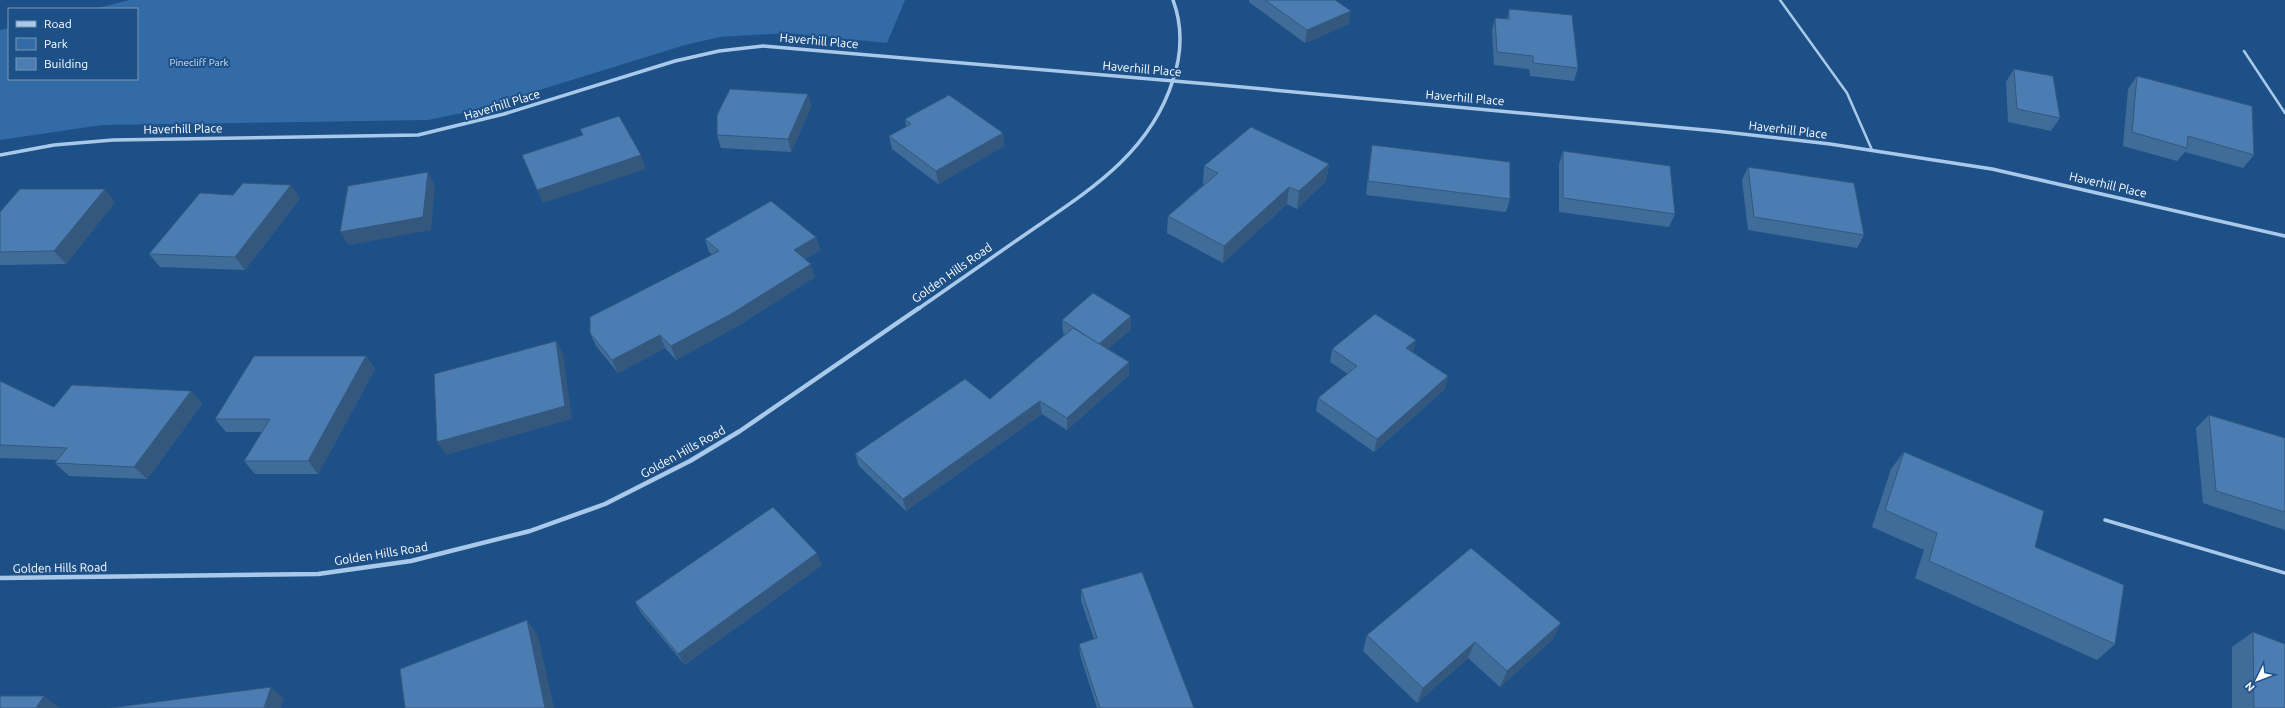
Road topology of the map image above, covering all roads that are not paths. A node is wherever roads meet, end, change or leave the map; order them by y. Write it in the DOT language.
graph roads {
  1 [pos="1173,0"];
  2 [pos="1780,0"];
  3 [pos="2244,51"];
  4 [pos="1173,80"];
  5 [pos="2285,113"];
  6 [pos="1872,150"];
  7 [pos="0,155"];
  8 [pos="2285,236"];
  9 [pos="2106,520"];
  10 [pos="2285,573"];
  11 [pos="0,578"];
  1 -- 4 [label="street, Golden Hills Road"];
  2 -- 6 [label="lane"];
  3 -- 5 [label="lane"];
  4 -- 6 [label="street, Haverhill Place"];
  4 -- 7 [label="street, Haverhill Place"];
  4 -- 11 [label="street, Golden Hills Road"];
  6 -- 8 [label="street, Haverhill Place"];
  9 -- 10 [label="lane"];
}
